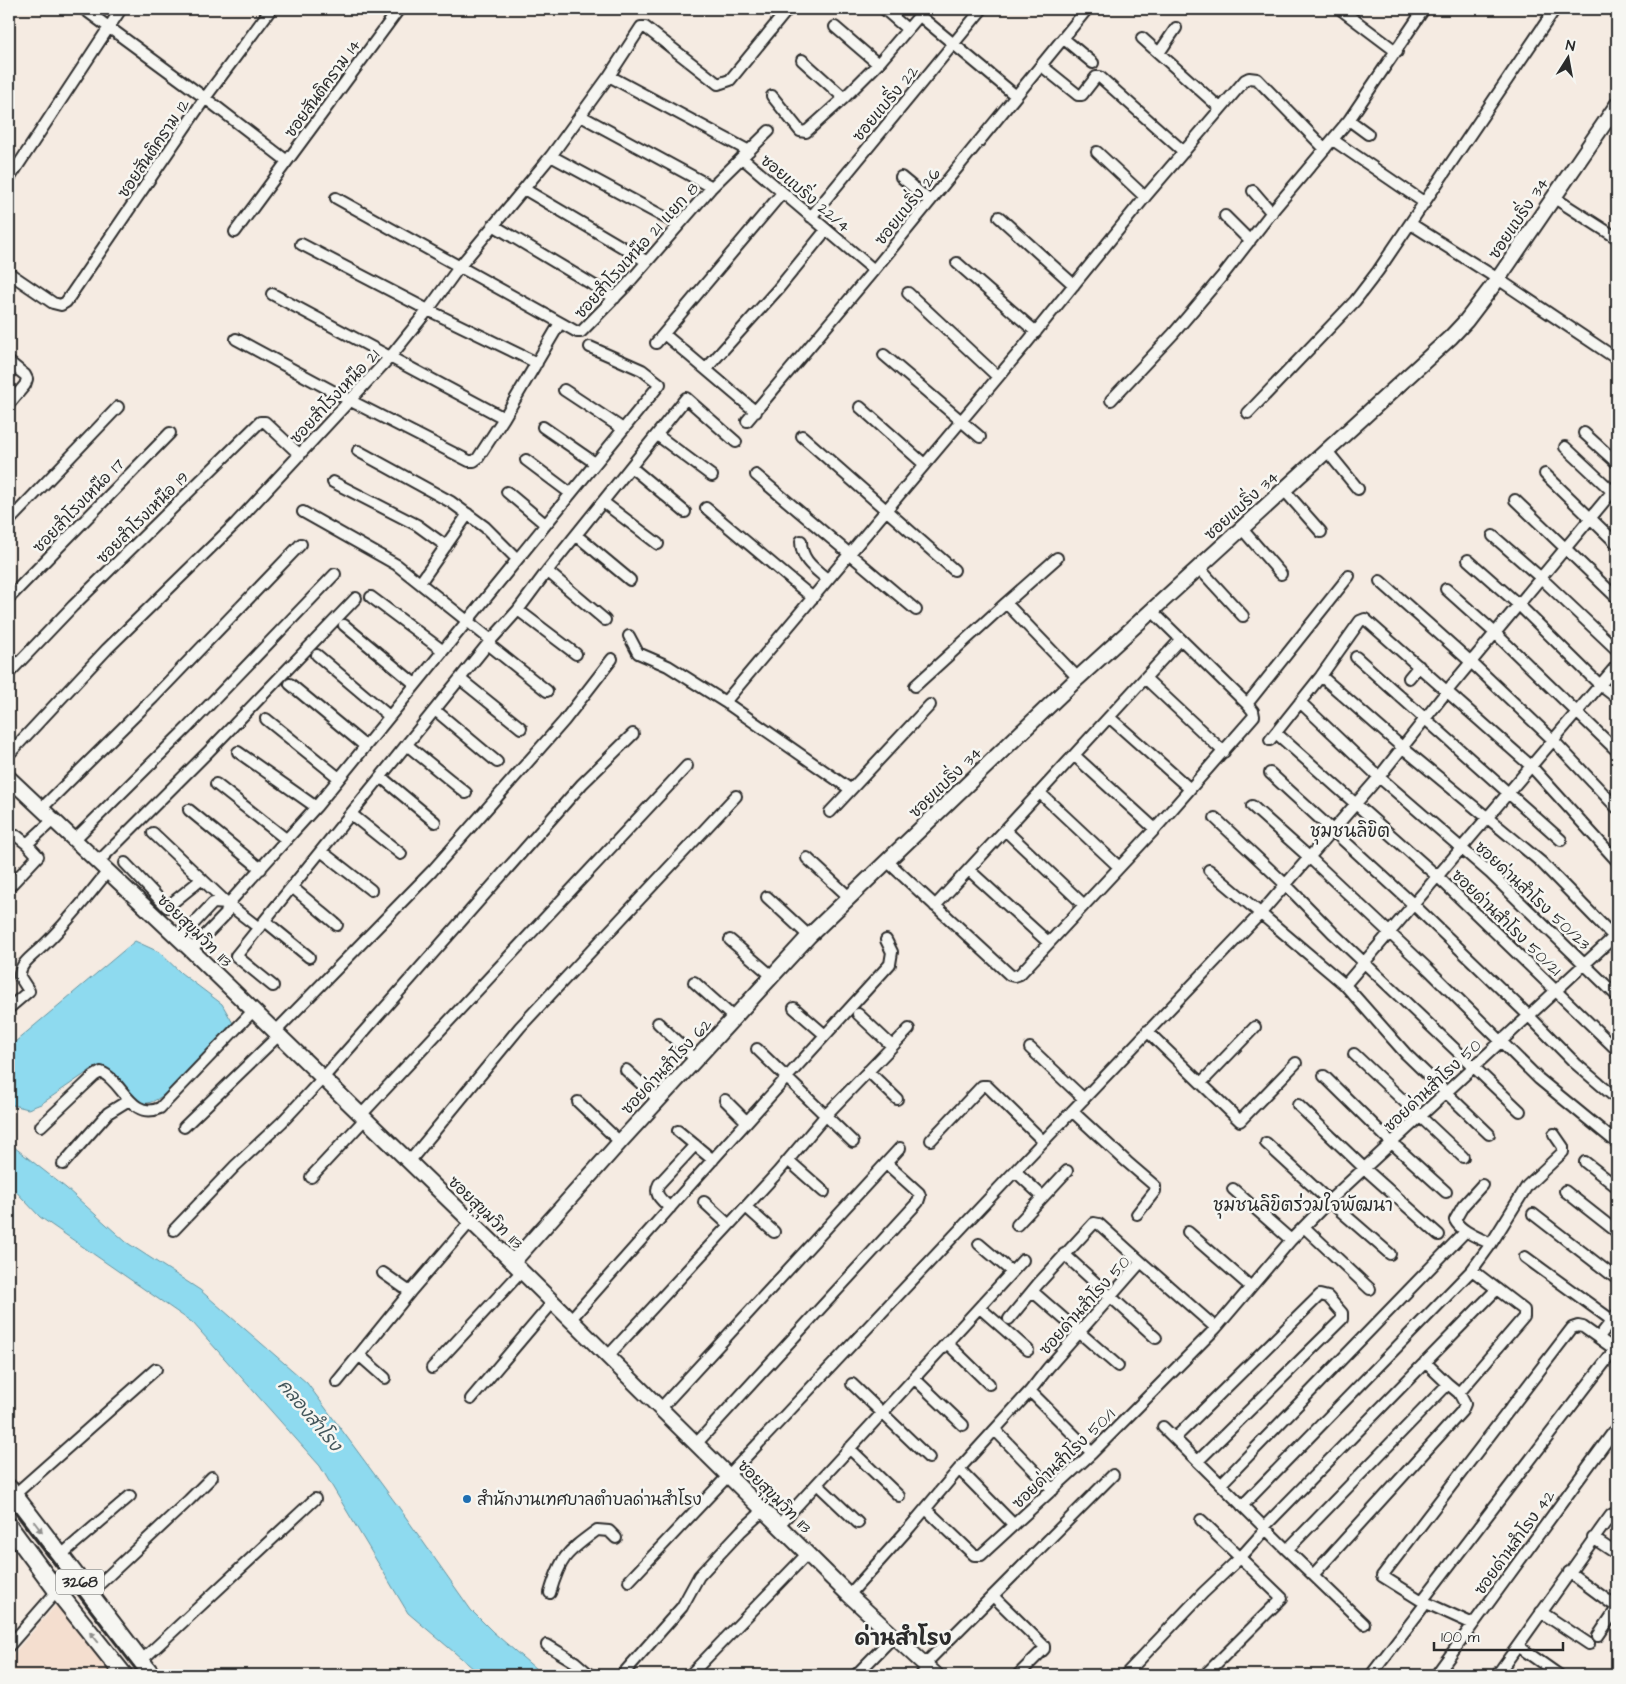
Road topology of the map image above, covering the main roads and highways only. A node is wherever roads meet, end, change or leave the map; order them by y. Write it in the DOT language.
graph roads {
  1 [pos="11,1491"];
  2 [pos="9,1528"];
  3 [pos="124,1675"];
  4 [pos="152,1675"];
  1 -- 4 [label="main road, 3268, one-way"];
  3 -- 2 [label="main road, 3268, one-way"];
}
